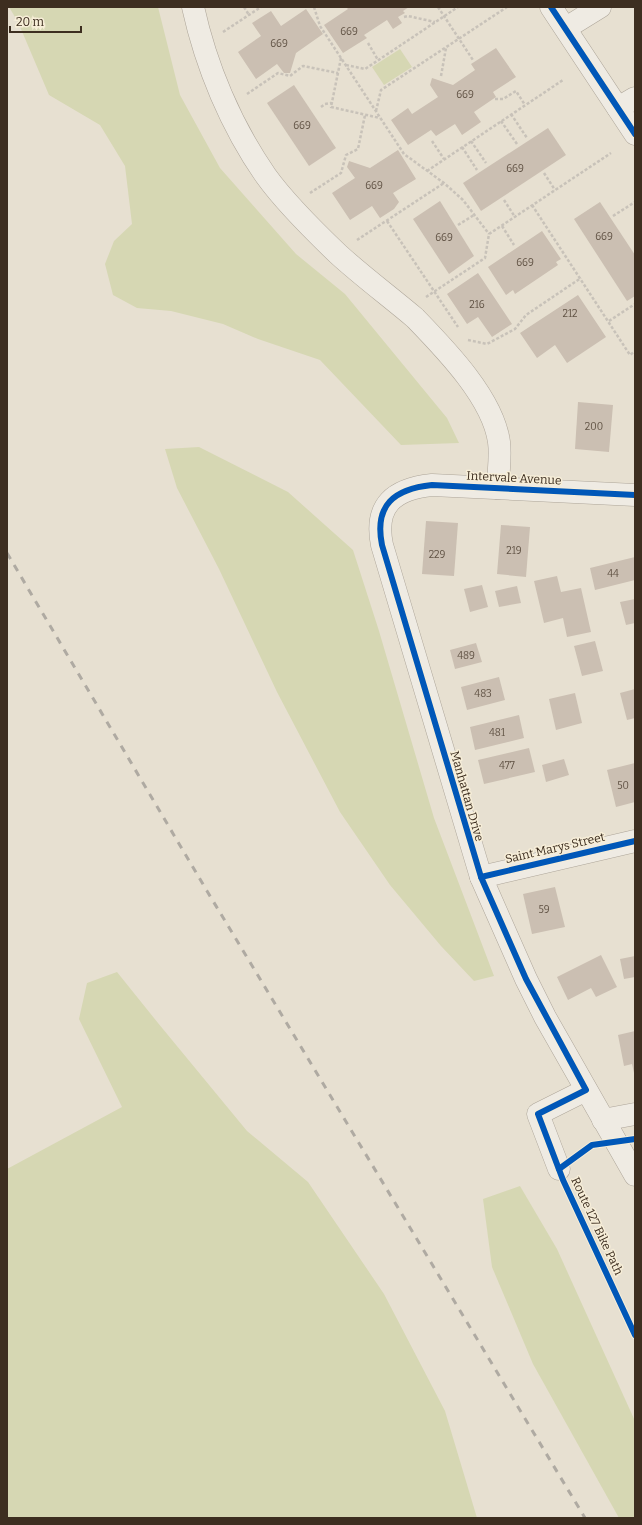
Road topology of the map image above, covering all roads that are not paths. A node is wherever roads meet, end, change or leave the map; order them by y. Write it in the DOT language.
graph roads {
  1 [pos="192,7"];
  2 [pos="551,7"];
  3 [pos="600,7"];
  4 [pos="566,28"];
  5 [pos="627,103"];
  6 [pos="635,134"];
  7 [pos="498,488"];
  8 [pos="635,495"];
  9 [pos="395,496"];
  10 [pos="635,841"];
  11 [pos="481,877"];
  12 [pos="586,1090"];
  13 [pos="635,1114"];
  14 [pos="603,1120"];
  15 [pos="559,1169"];
  16 [pos="635,1175"];
  1 -- 7 [label="street"];
  2 -- 4 [label="street"];
  3 -- 4 [label="street"];
  4 -- 5 [label="street"];
  5 -- 6 [label="street"];
  7 -- 8 [label="street, Intervale Avenue"];
  7 -- 9 [label="street, Intervale Avenue"];
  9 -- 11 [label="street, Manhattan Drive"];
  10 -- 11 [label="street, Saint Marys Street"];
  11 -- 12 [label="street, Manhattan Drive"];
  12 -- 14 [label="street, Manhattan Drive"];
  12 -- 15 [label="street, Route 127 Bike Path"];
  13 -- 14 [label="street"];
  14 -- 16 [label="street, Manhattan Drive"];
}
